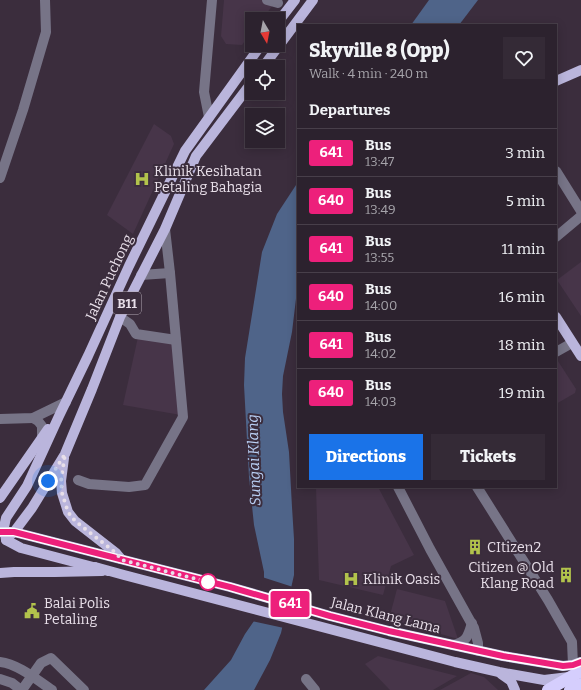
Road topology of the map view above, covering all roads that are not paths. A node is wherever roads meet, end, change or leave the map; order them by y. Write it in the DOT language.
graph roads {
  1 [pos="45,0"];
  2 [pos="212,0"];
  3 [pos="267,0"];
  4 [pos="295,0"];
  5 [pos="313,0"];
  6 [pos="278,3"];
  7 [pos="285,13"];
  8 [pos="256,52"];
  9 [pos="268,60"];
  10 [pos="581,70"];
  11 [pos="557,81"];
  12 [pos="245,91"];
  13 [pos="209,117"];
  14 [pos="557,173"];
  15 [pos="0,178"];
  16 [pos="581,211"];
  17 [pos="581,216"];
  18 [pos="165,229"];
  19 [pos="557,236"];
  20 [pos="170,273"];
  21 [pos="141,275"];
  22 [pos="120,317"];
  23 [pos="557,319"];
  24 [pos="176,340"];
  25 [pos="572,342"];
  26 [pos="557,351"];
  27 [pos="581,356"];
  28 [pos="66,402"];
  29 [pos="59,416"];
  30 [pos="33,418"];
  31 [pos="0,419"];
  32 [pos="42,437"];
  33 [pos="65,454"];
  34 [pos="78,480"];
  35 [pos="399,488"];
  36 [pos="478,488"];
  37 [pos="0,498"];
  38 [pos="5,536"];
  39 [pos="122,560"];
  40 [pos="108,571"];
  41 [pos="0,573"];
  42 [pos="472,624"];
  43 [pos="454,645"];
  44 [pos="478,651"];
  45 [pos="0,662"];
  46 [pos="499,672"];
  47 [pos="579,673"];
  48 [pos="32,677"];
  49 [pos="0,679"];
  50 [pos="306,679"];
  51 [pos="21,690"];
  52 [pos="52,690"];
  53 [pos="84,690"];
  54 [pos="315,690"];
  55 [pos="515,690"];
  56 [pos="548,690"];
  57 [pos="570,690"];
  58 [pos="575,690"];
  1 -- 15 [label="street"];
  2 -- 13 [label="street"];
  3 -- 6 [label="street"];
  4 -- 7 [label="main road"];
  5 -- 9 [label="main road"];
  8 -- 13 [label="main road, Jalan Puchong / B11"];
  10 -- 11 [label="main road"];
  12 -- 18 [label="main road, Jalan Puchong / B11"];
  13 -- 28 [label="main road, Jalan Puchong / B11"];
  14 -- 16 [label="street"];
  17 -- 19 [label="street"];
  18 -- 20 [label="street"];
  18 -- 21 [label="main road, Jalan Puchong / B11"];
  20 -- 21 [label="street"];
  20 -- 24 [label="street"];
  21 -- 22 [label="main road, Jalan Puchong / B11"];
  22 -- 24 [label="street"];
  22 -- 33 [label="main road, Jalan Puchong / B11"];
  23 -- 25 [label="main road"];
  24 -- 34 [label="street"];
  25 -- 26 [label="street"];
  25 -- 27 [label="main road"];
  28 -- 29 [label="main road, Jalan Puchong / B11"];
  28 -- 30 [label="street"];
  29 -- 32 [label="main road"];
  29 -- 38 [label="main road, Jalan Puchong / B11"];
  30 -- 31 [label="street"];
  30 -- 32 [label="street"];
  32 -- 37 [label="main road"];
  33 -- 38 [label="main road, Jalan Puchong / B11"];
  33 -- 39 [label="main road"];
  35 -- 42 [label="street"];
  36 -- 47 [label="street"];
  38 -- 39 [label="main road, Jalan Klang Lama"];
  38 -- 40 [label="main road, Jalan Klang Lama"];
  39 -- 43 [label="main road, Jalan Klang Lama"];
  40 -- 41 [label="main road"];
  40 -- 46 [label="main road, Jalan Klang Lama"];
  42 -- 43 [label="street"];
  42 -- 44 [label="street"];
  43 -- 44 [label="main road, Jalan Klang Lama"];
  43 -- 47 [label="main road"];
  44 -- 47 [label="main road, Jalan Klang Lama"];
  45 -- 48 [label="street"];
  46 -- 47 [label="main road, Jalan Klang Lama"];
  46 -- 55 [label="main road"];
  47 -- 56 [label="highway"];
  47 -- 57 [label="highway"];
  47 -- 58 [label="main road"];
  48 -- 51 [label="street"];
  48 -- 52 [label="street"];
  48 -- 53 [label="street"];
  49 -- 51 [label="street"];
  50 -- 54 [label="street"];
}
